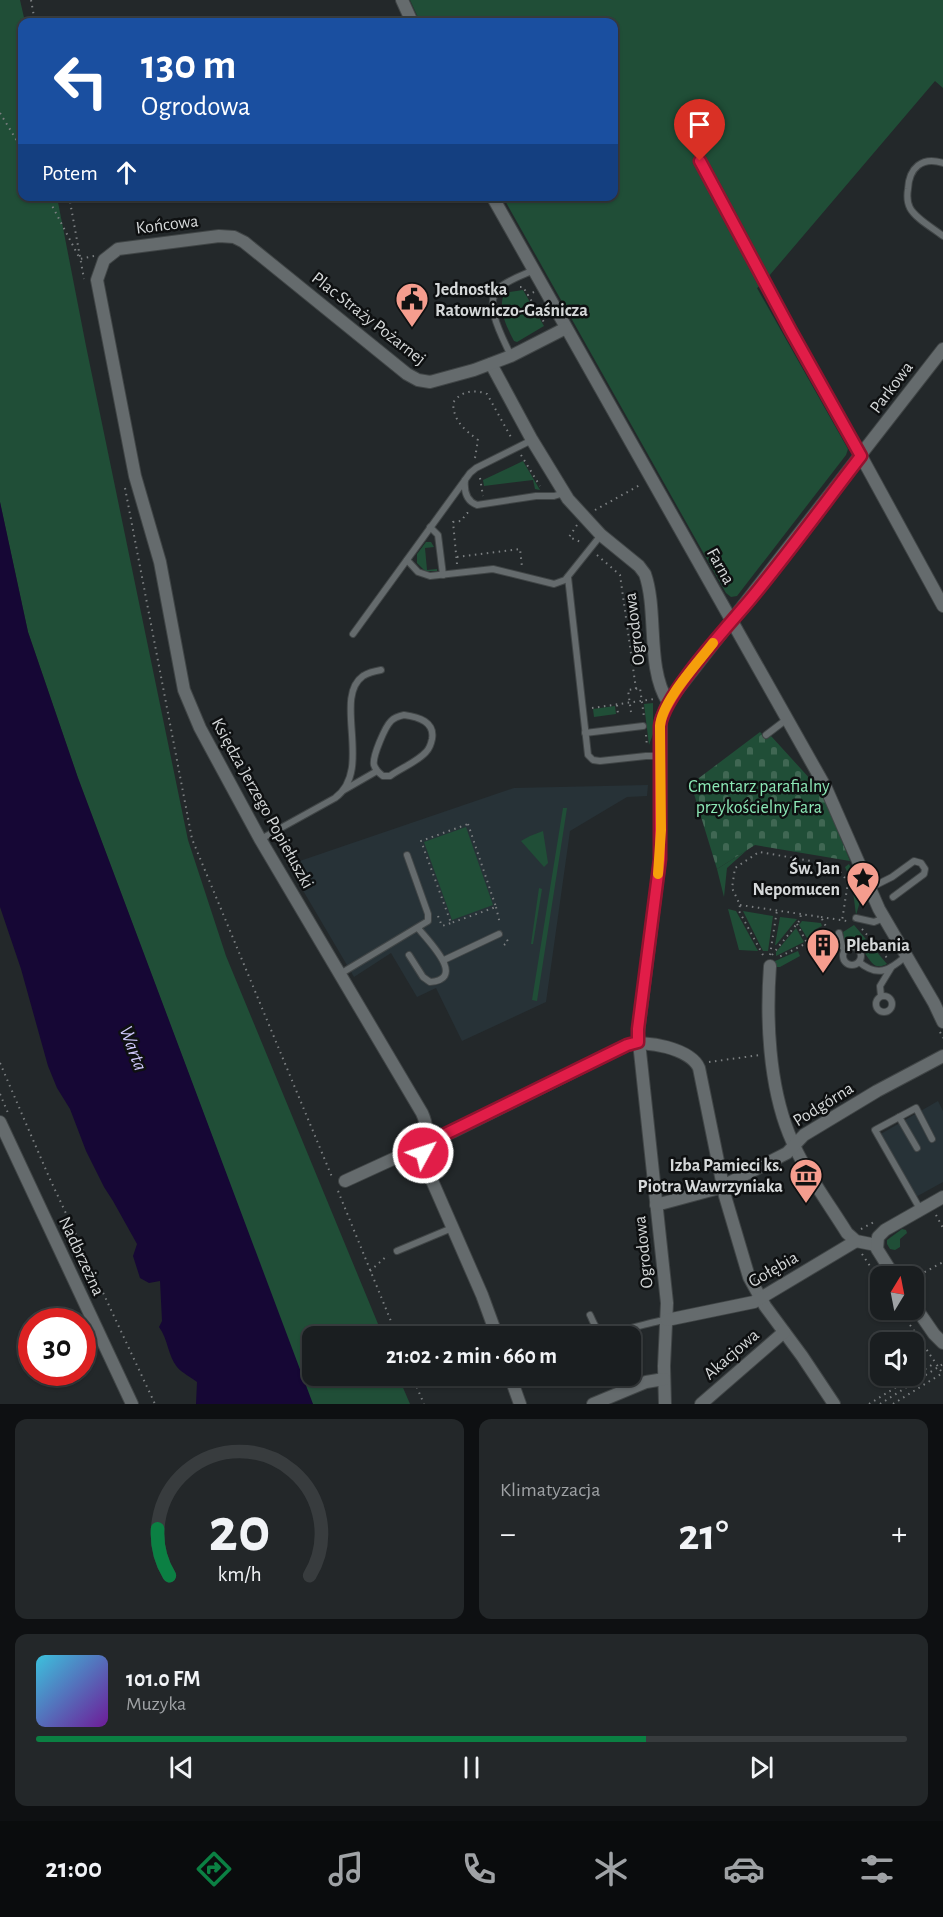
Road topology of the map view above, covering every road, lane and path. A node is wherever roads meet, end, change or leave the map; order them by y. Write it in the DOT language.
graph roads {
  1 [pos="30,0"];
  2 [pos="402,0"];
  3 [pos="34,18"];
  4 [pos="410,18"];
  5 [pos="0,113"];
  6 [pos="18,142"];
  7 [pos="700,161"];
  8 [pos="943,163"];
  9 [pos="50,201"];
  10 [pos="70,201"];
  11 [pos="495,201"];
  12 [pos="228,236"];
  13 [pos="943,236"];
  14 [pos="112,252"];
  15 [pos="80,259"];
  16 [pos="534,270"];
  17 [pos="86,286"];
  18 [pos="514,288"];
  19 [pos="538,292"];
  20 [pos="528,295"];
  21 [pos="546,327"];
  22 [pos="566,328"];
  23 [pos="943,348"];
  24 [pos="511,356"];
  25 [pos="491,364"];
  26 [pos="532,440"];
  27 [pos="861,456"];
  28 [pos="465,480"];
  29 [pos="645,482"];
  30 [pos="124,483"];
  31 [pos="564,493"];
  32 [pos="476,512"];
  33 [pos="590,513"];
  34 [pos="579,523"];
  35 [pos="430,527"];
  36 [pos="601,535"];
  37 [pos="590,549"];
  38 [pos="457,557"];
  39 [pos="407,560"];
  40 [pos="458,573"];
  41 [pos="443,575"];
  42 [pos="568,577"];
  43 [pos="523,578"];
  44 [pos="943,606"];
  45 [pos="731,621"];
  46 [pos="353,634"];
  47 [pos="381,670"];
  48 [pos="636,689"];
  49 [pos="654,699"];
  50 [pos="642,702"];
  51 [pos="668,702"];
  52 [pos="630,703"];
  53 [pos="617,705"];
  54 [pos="592,708"];
  55 [pos="631,712"];
  56 [pos="618,714"];
  57 [pos="787,719"];
  58 [pos="644,725"];
  59 [pos="585,733"];
  60 [pos="766,735"];
  61 [pos="646,736"];
  62 [pos="654,756"];
  63 [pos="377,771"];
  64 [pos="344,790"];
  65 [pos="476,829"];
  66 [pos="470,831"];
  67 [pos="260,840"];
  68 [pos="423,845"];
  69 [pos="417,847"];
  70 [pos="407,855"];
  71 [pos="797,858"];
  72 [pos="795,873"];
  73 [pos="733,881"];
  74 [pos="436,882"];
  75 [pos="738,882"];
  76 [pos="429,884"];
  77 [pos="870,888"];
  78 [pos="893,897"];
  79 [pos="776,904"];
  80 [pos="740,905"];
  81 [pos="776,910"];
  82 [pos="801,914"];
  83 [pos="821,917"];
  84 [pos="884,918"];
  85 [pos="499,921"];
  86 [pos="842,921"];
  87 [pos="856,922"];
  88 [pos="494,923"];
  89 [pos="796,924"];
  90 [pos="418,928"];
  91 [pos="839,933"];
  92 [pos="499,934"];
  93 [pos="807,943"];
  94 [pos="845,950"];
  95 [pos="409,955"];
  96 [pos="906,956"];
  97 [pos="444,960"];
  98 [pos="771,961"];
  99 [pos="859,962"];
  100 [pos="893,967"];
  101 [pos="340,974"];
  102 [pos="881,996"];
  103 [pos="943,1022"];
  104 [pos="638,1042"];
  105 [pos="765,1054"];
  106 [pos="943,1056"];
  107 [pos="0,1063"];
  108 [pos="702,1063"];
  109 [pos="899,1117"];
  110 [pos="0,1122"];
  111 [pos="932,1139"];
  112 [pos="425,1144"];
  113 [pos="794,1145"];
  114 [pos="916,1148"];
  115 [pos="345,1181"];
  116 [pos="723,1186"];
  117 [pos="936,1204"];
  118 [pos="656,1205"];
  119 [pos="452,1228"];
  120 [pos="943,1228"];
  121 [pos="856,1241"];
  122 [pos="876,1245"];
  123 [pos="396,1251"];
  124 [pos="943,1262"];
  125 [pos="887,1266"];
  126 [pos="370,1271"];
  127 [pos="924,1272"];
  128 [pos="760,1298"];
  129 [pos="590,1315"];
  130 [pos="667,1320"];
  131 [pos="907,1320"];
  132 [pos="924,1320"];
  133 [pos="393,1326"];
  134 [pos="493,1326"];
  135 [pos="784,1332"];
  136 [pos="943,1343"];
  137 [pos="935,1363"];
  138 [pos="943,1364"];
  139 [pos="938,1368"];
  140 [pos="943,1374"];
  141 [pos="664,1379"];
  142 [pos="416,1386"];
  143 [pos="514,1386"];
  144 [pos="132,1404"];
  145 [pos="155,1404"];
  146 [pos="424,1404"];
  147 [pos="520,1404"];
  148 [pos="593,1404"];
  149 [pos="665,1404"];
  150 [pos="701,1404"];
  151 [pos="834,1404"];
  152 [pos="869,1404"];
  153 [pos="880,1404"];
  154 [pos="893,1404"];
  1 -- 3 [label="path"];
  2 -- 4 [label="street"];
  5 -- 6 [label="path"];
  7 -- 27 [label="lane"];
  8 -- 13 [label="lane"];
  9 -- 15 [label="path"];
  10 -- 15 [label="path"];
  11 -- 16 [label="street, Farna"];
  12 -- 14 [label="street, Końcowa"];
  12 -- 25 [label="street, Plac Straży Pożarnej"];
  14 -- 15 [label="path"];
  14 -- 67 [label="street, Księdza Jerzego Popiełuszki"];
  15 -- 17 [label="path"];
  16 -- 22 [label="street, Farna"];
  16 -- 24 [label="lane"];
  18 -- 20 [label="path"];
  19 -- 20 [label="path"];
  20 -- 21 [label="path"];
  22 -- 24 [label="street, Plac Straży Pożarnej"];
  22 -- 45 [label="street, Farna"];
  23 -- 27 [label="street, Parkowa"];
  24 -- 25 [label="street, Plac Straży Pożarnej"];
  25 -- 26 [label="street, Ogrodowa"];
  26 -- 28 [label="lane"];
  26 -- 31 [label="street, Ogrodowa"];
  27 -- 44 [label="street"];
  27 -- 45 [label="street, Parkowa"];
  28 -- 31 [label="lane"];
  28 -- 35 [label="lane"];
  29 -- 33 [label="path"];
  30 -- 126 [label="path"];
  31 -- 36 [label="street, Ogrodowa"];
  32 -- 38 [label="path"];
  34 -- 37 [label="path"];
  35 -- 39 [label="lane"];
  35 -- 41 [label="lane"];
  36 -- 37 [label="lane"];
  36 -- 51 [label="street, Ogrodowa"];
  37 -- 42 [label="lane"];
  37 -- 48 [label="path"];
  38 -- 40 [label="path"];
  38 -- 43 [label="path"];
  39 -- 41 [label="lane"];
  39 -- 46 [label="lane"];
  40 -- 41 [label="lane"];
  40 -- 43 [label="lane"];
  42 -- 43 [label="lane"];
  42 -- 59 [label="lane"];
  45 -- 51 [label="street, Parkowa"];
  45 -- 57 [label="street, Farna"];
  47 -- 64 [label="lane"];
  48 -- 50 [label="path"];
  48 -- 52 [label="path"];
  49 -- 50 [label="path"];
  50 -- 52 [label="path"];
  50 -- 58 [label="path"];
  51 -- 62 [label="street, Ogrodowa"];
  52 -- 53 [label="path"];
  52 -- 55 [label="path"];
  53 -- 54 [label="path"];
  53 -- 56 [label="path"];
  57 -- 60 [label="lane"];
  57 -- 77 [label="street, Farna"];
  58 -- 59 [label="lane"];
  59 -- 62 [label="lane"];
  61 -- 62 [label="path"];
  62 -- 104 [label="street, Ogrodowa"];
  63 -- 63 [label="lane"];
  63 -- 64 [label="lane"];
  64 -- 67 [label="lane"];
  65 -- 66 [label="path"];
  66 -- 68 [label="path"];
  66 -- 74 [label="path"];
  67 -- 101 [label="street, Księdza Jerzego Popiełuszki"];
  68 -- 69 [label="path"];
  68 -- 74 [label="path"];
  70 -- 90 [label="lane"];
  71 -- 72 [label="path"];
  71 -- 73 [label="path"];
  71 -- 86 [label="path"];
  73 -- 75 [label="path"];
  73 -- 80 [label="path"];
  74 -- 76 [label="path"];
  77 -- 78 [label="lane"];
  77 -- 84 [label="street, Farna"];
  79 -- 81 [label="path"];
  80 -- 81 [label="path"];
  80 -- 98 [label="path"];
  81 -- 82 [label="path"];
  81 -- 98 [label="path"];
  82 -- 83 [label="path"];
  82 -- 89 [label="path"];
  83 -- 86 [label="path"];
  83 -- 93 [label="path"];
  84 -- 87 [label="lane"];
  84 -- 96 [label="street, Farna"];
  85 -- 88 [label="path"];
  86 -- 87 [label="path"];
  87 -- 100 [label="path"];
  89 -- 93 [label="path"];
  89 -- 98 [label="path"];
  90 -- 97 [label="lane"];
  90 -- 101 [label="lane"];
  91 -- 94 [label="lane"];
  92 -- 97 [label="lane"];
  93 -- 98 [label="path"];
  94 -- 99 [label="lane"];
  94 -- 99 [label="lane"];
  95 -- 97 [label="lane"];
  96 -- 100 [label="lane"];
  96 -- 103 [label="street, Farna"];
  98 -- 113 [label="street"];
  99 -- 100 [label="lane"];
  100 -- 102 [label="lane"];
  101 -- 112 [label="street, Księdza Jerzego Popiełuszki"];
  104 -- 108 [label="street"];
  104 -- 112 [label="street"];
  104 -- 118 [label="street, Ogrodowa"];
  105 -- 108 [label="path"];
  106 -- 113 [label="street, Podgórna"];
  107 -- 145 [label="path"];
  108 -- 116 [label="street"];
  109 -- 111 [label="lane"];
  109 -- 114 [label="lane"];
  109 -- 117 [label="lane"];
  110 -- 144 [label="street, Nadbrzeżna"];
  112 -- 115 [label="street"];
  112 -- 119 [label="street, Księdza Jerzego Popiełuszki"];
  113 -- 116 [label="street, Podgórna"];
  113 -- 121 [label="street"];
  116 -- 118 [label="street, Podgórna"];
  116 -- 128 [label="street"];
  117 -- 120 [label="path"];
  117 -- 122 [label="street"];
  118 -- 130 [label="street, Ogrodowa"];
  119 -- 123 [label="lane"];
  119 -- 134 [label="street, Księdza Jerzego Popiełuszki"];
  121 -- 122 [label="street"];
  121 -- 128 [label="street, Gołębia"];
  122 -- 125 [label="street"];
  123 -- 126 [label="path"];
  124 -- 127 [label="path"];
  126 -- 133 [label="path"];
  128 -- 130 [label="street, Gołębia"];
  128 -- 135 [label="street"];
  129 -- 130 [label="lane"];
  130 -- 141 [label="street, Ogrodowa"];
  131 -- 137 [label="path"];
  132 -- 136 [label="street"];
  135 -- 150 [label="street, Akacjowa"];
  135 -- 151 [label="street"];
  137 -- 139 [label="path"];
  137 -- 152 [label="path"];
  138 -- 139 [label="path"];
  139 -- 140 [label="path"];
  139 -- 153 [label="path"];
  140 -- 154 [label="path"];
  141 -- 148 [label="street"];
  141 -- 149 [label="street, Ogrodowa"];
  142 -- 146 [label="path"];
  143 -- 147 [label="street"];
}
